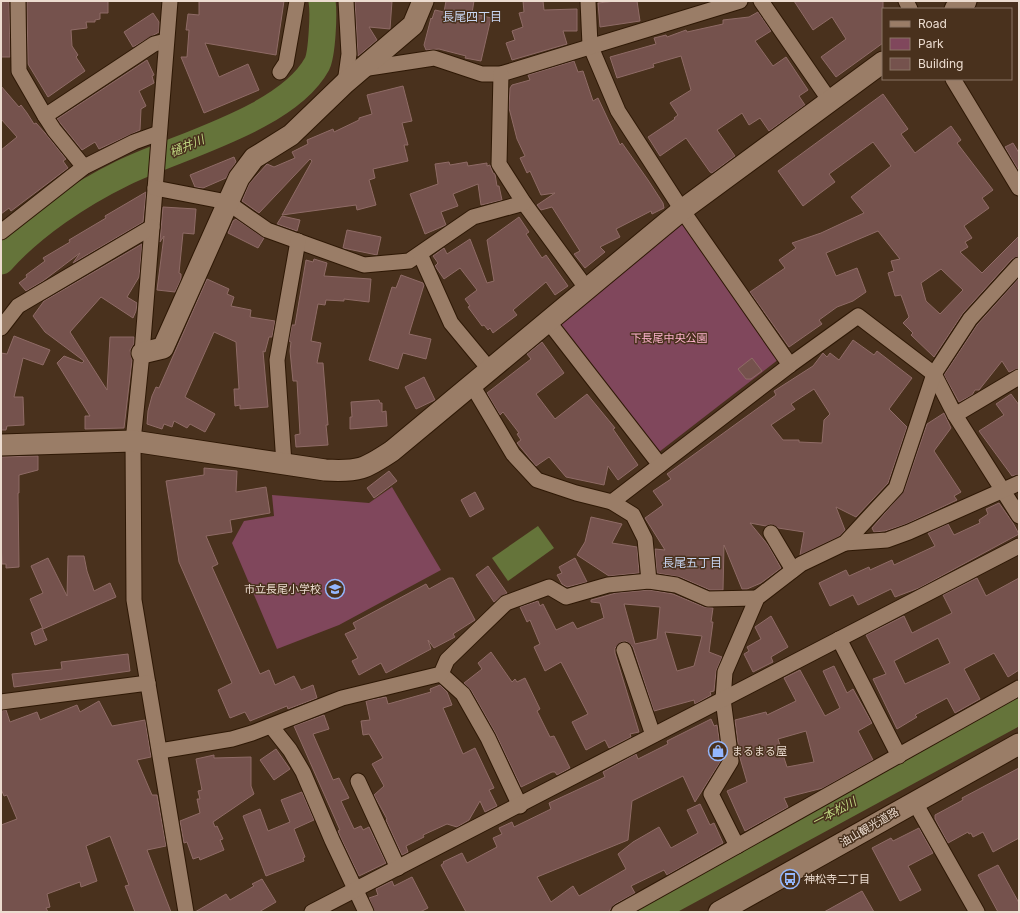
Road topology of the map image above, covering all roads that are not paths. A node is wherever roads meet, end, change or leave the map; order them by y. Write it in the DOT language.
graph roads {
  1 [pos="18,1"];
  2 [pos="170,1"];
  3 [pos="297,1"];
  4 [pos="346,1"];
  5 [pos="423,1"];
  6 [pos="588,1"];
  7 [pos="740,1"];
  8 [pos="761,1"];
  9 [pos="966,1"];
  10 [pos="956,8"];
  11 [pos="166,41"];
  12 [pos="590,46"];
  13 [pos="882,63"];
  14 [pos="362,69"];
  15 [pos="280,72"];
  16 [pos="500,74"];
  17 [pos="954,80"];
  18 [pos="345,83"];
  19 [pos="830,101"];
  20 [pos="45,116"];
  21 [pos="159,138"];
  22 [pos="84,167"];
  23 [pos="155,183"];
  24 [pos="1019,188"];
  25 [pos="227,202"];
  26 [pos="524,203"];
  27 [pos="682,210"];
  28 [pos="152,227"];
  29 [pos="1,232"];
  30 [pos="298,241"];
  31 [pos="420,254"];
  32 [pos="1019,265"];
  33 [pos="587,289"];
  34 [pos="548,322"];
  35 [pos="1,328"];
  36 [pos="142,353"];
  37 [pos="790,364"];
  38 [pos="490,370"];
  39 [pos="934,374"];
  40 [pos="1019,377"];
  41 [pos="472,385"];
  42 [pos="955,415"];
  43 [pos="133,441"];
  44 [pos="1,445"];
  45 [pos="284,464"];
  46 [pos="660,465"];
  47 [pos="1019,483"];
  48 [pos="1004,490"];
  49 [pos="612,502"];
  50 [pos="1019,516"];
  51 [pos="771,533"];
  52 [pos="845,543"];
  53 [pos="1019,546"];
  54 [pos="793,570"];
  55 [pos="648,581"];
  56 [pos="757,598"];
  57 [pos="838,639"];
  58 [pos="624,650"];
  59 [pos="442,674"];
  60 [pos="148,683"];
  61 [pos="1019,688"];
  62 [pos="723,699"];
  63 [pos="1,702"];
  64 [pos="271,726"];
  65 [pos="653,735"];
  66 [pos="1019,744"];
  67 [pos="160,750"];
  68 [pos="899,756"];
  69 [pos="358,781"];
  70 [pos="914,801"];
  71 [pos="520,806"];
  72 [pos="737,846"];
  73 [pos="398,868"];
  74 [pos="356,890"];
  75 [pos="186,912"];
  76 [pos="312,912"];
  77 [pos="366,912"];
  78 [pos="619,912"];
  79 [pos="719,912"];
  80 [pos="977,912"];
  1 -- 20 [label="street"];
  2 -- 11 [label="street"];
  3 -- 15 [label="street"];
  4 -- 18 [label="street"];
  5 -- 14 [label="street"];
  6 -- 12 [label="street"];
  7 -- 12 [label="street"];
  8 -- 19 [label="street"];
  9 -- 10 [label="street"];
  11 -- 20 [label="street"];
  11 -- 21 [label="street"];
  12 -- 16 [label="street"];
  12 -- 27 [label="street"];
  13 -- 19 [label="street"];
  14 -- 16 [label="street"];
  14 -- 18 [label="street"];
  16 -- 26 [label="street"];
  17 -- 24 [label="street"];
  18 -- 25 [label="street"];
  19 -- 27 [label="street"];
  20 -- 22 [label="street"];
  21 -- 22 [label="street"];
  21 -- 23 [label="street"];
  22 -- 29 [label="street"];
  23 -- 25 [label="street"];
  23 -- 28 [label="street"];
  25 -- 30 [label="street"];
  25 -- 36 [label="street"];
  26 -- 31 [label="street"];
  26 -- 33 [label="street"];
  27 -- 33 [label="street"];
  27 -- 37 [label="street"];
  28 -- 35 [label="street"];
  28 -- 36 [label="street"];
  30 -- 31 [label="street"];
  30 -- 45 [label="street"];
  31 -- 38 [label="street"];
  32 -- 39 [label="street"];
  33 -- 34 [label="street"];
  34 -- 38 [label="street"];
  34 -- 46 [label="street"];
  36 -- 43 [label="street"];
  37 -- 39 [label="street"];
  37 -- 46 [label="street"];
  38 -- 41 [label="street"];
  39 -- 42 [label="street"];
  39 -- 52 [label="street"];
  40 -- 42 [label="street"];
  41 -- 45 [label="street"];
  41 -- 49 [label="street"];
  42 -- 48 [label="street"];
  43 -- 44 [label="street"];
  43 -- 45 [label="street"];
  43 -- 60 [label="street"];
  46 -- 49 [label="street"];
  47 -- 48 [label="street"];
  48 -- 50 [label="street"];
  48 -- 52 [label="street"];
  49 -- 55 [label="street"];
  51 -- 54 [label="street"];
  52 -- 54 [label="street"];
  53 -- 57 [label="street"];
  54 -- 56 [label="street"];
  55 -- 56 [label="street"];
  55 -- 59 [label="street"];
  56 -- 62 [label="street"];
  57 -- 62 [label="street"];
  57 -- 68 [label="street"];
  58 -- 65 [label="street"];
  59 -- 64 [label="street"];
  59 -- 71 [label="street"];
  60 -- 63 [label="street"];
  60 -- 67 [label="street"];
  61 -- 68 [label="street"];
  62 -- 65 [label="street"];
  62 -- 72 [label="street"];
  64 -- 67 [label="street"];
  64 -- 74 [label="street"];
  65 -- 71 [label="street"];
  66 -- 70 [label="street, 油山観光道路"];
  67 -- 75 [label="street"];
  68 -- 72 [label="street"];
  69 -- 73 [label="street"];
  70 -- 79 [label="street, 油山観光道路"];
  70 -- 80 [label="street"];
  71 -- 73 [label="street"];
  72 -- 78 [label="street"];
  73 -- 74 [label="street"];
  74 -- 76 [label="street"];
  74 -- 77 [label="street"];
}
